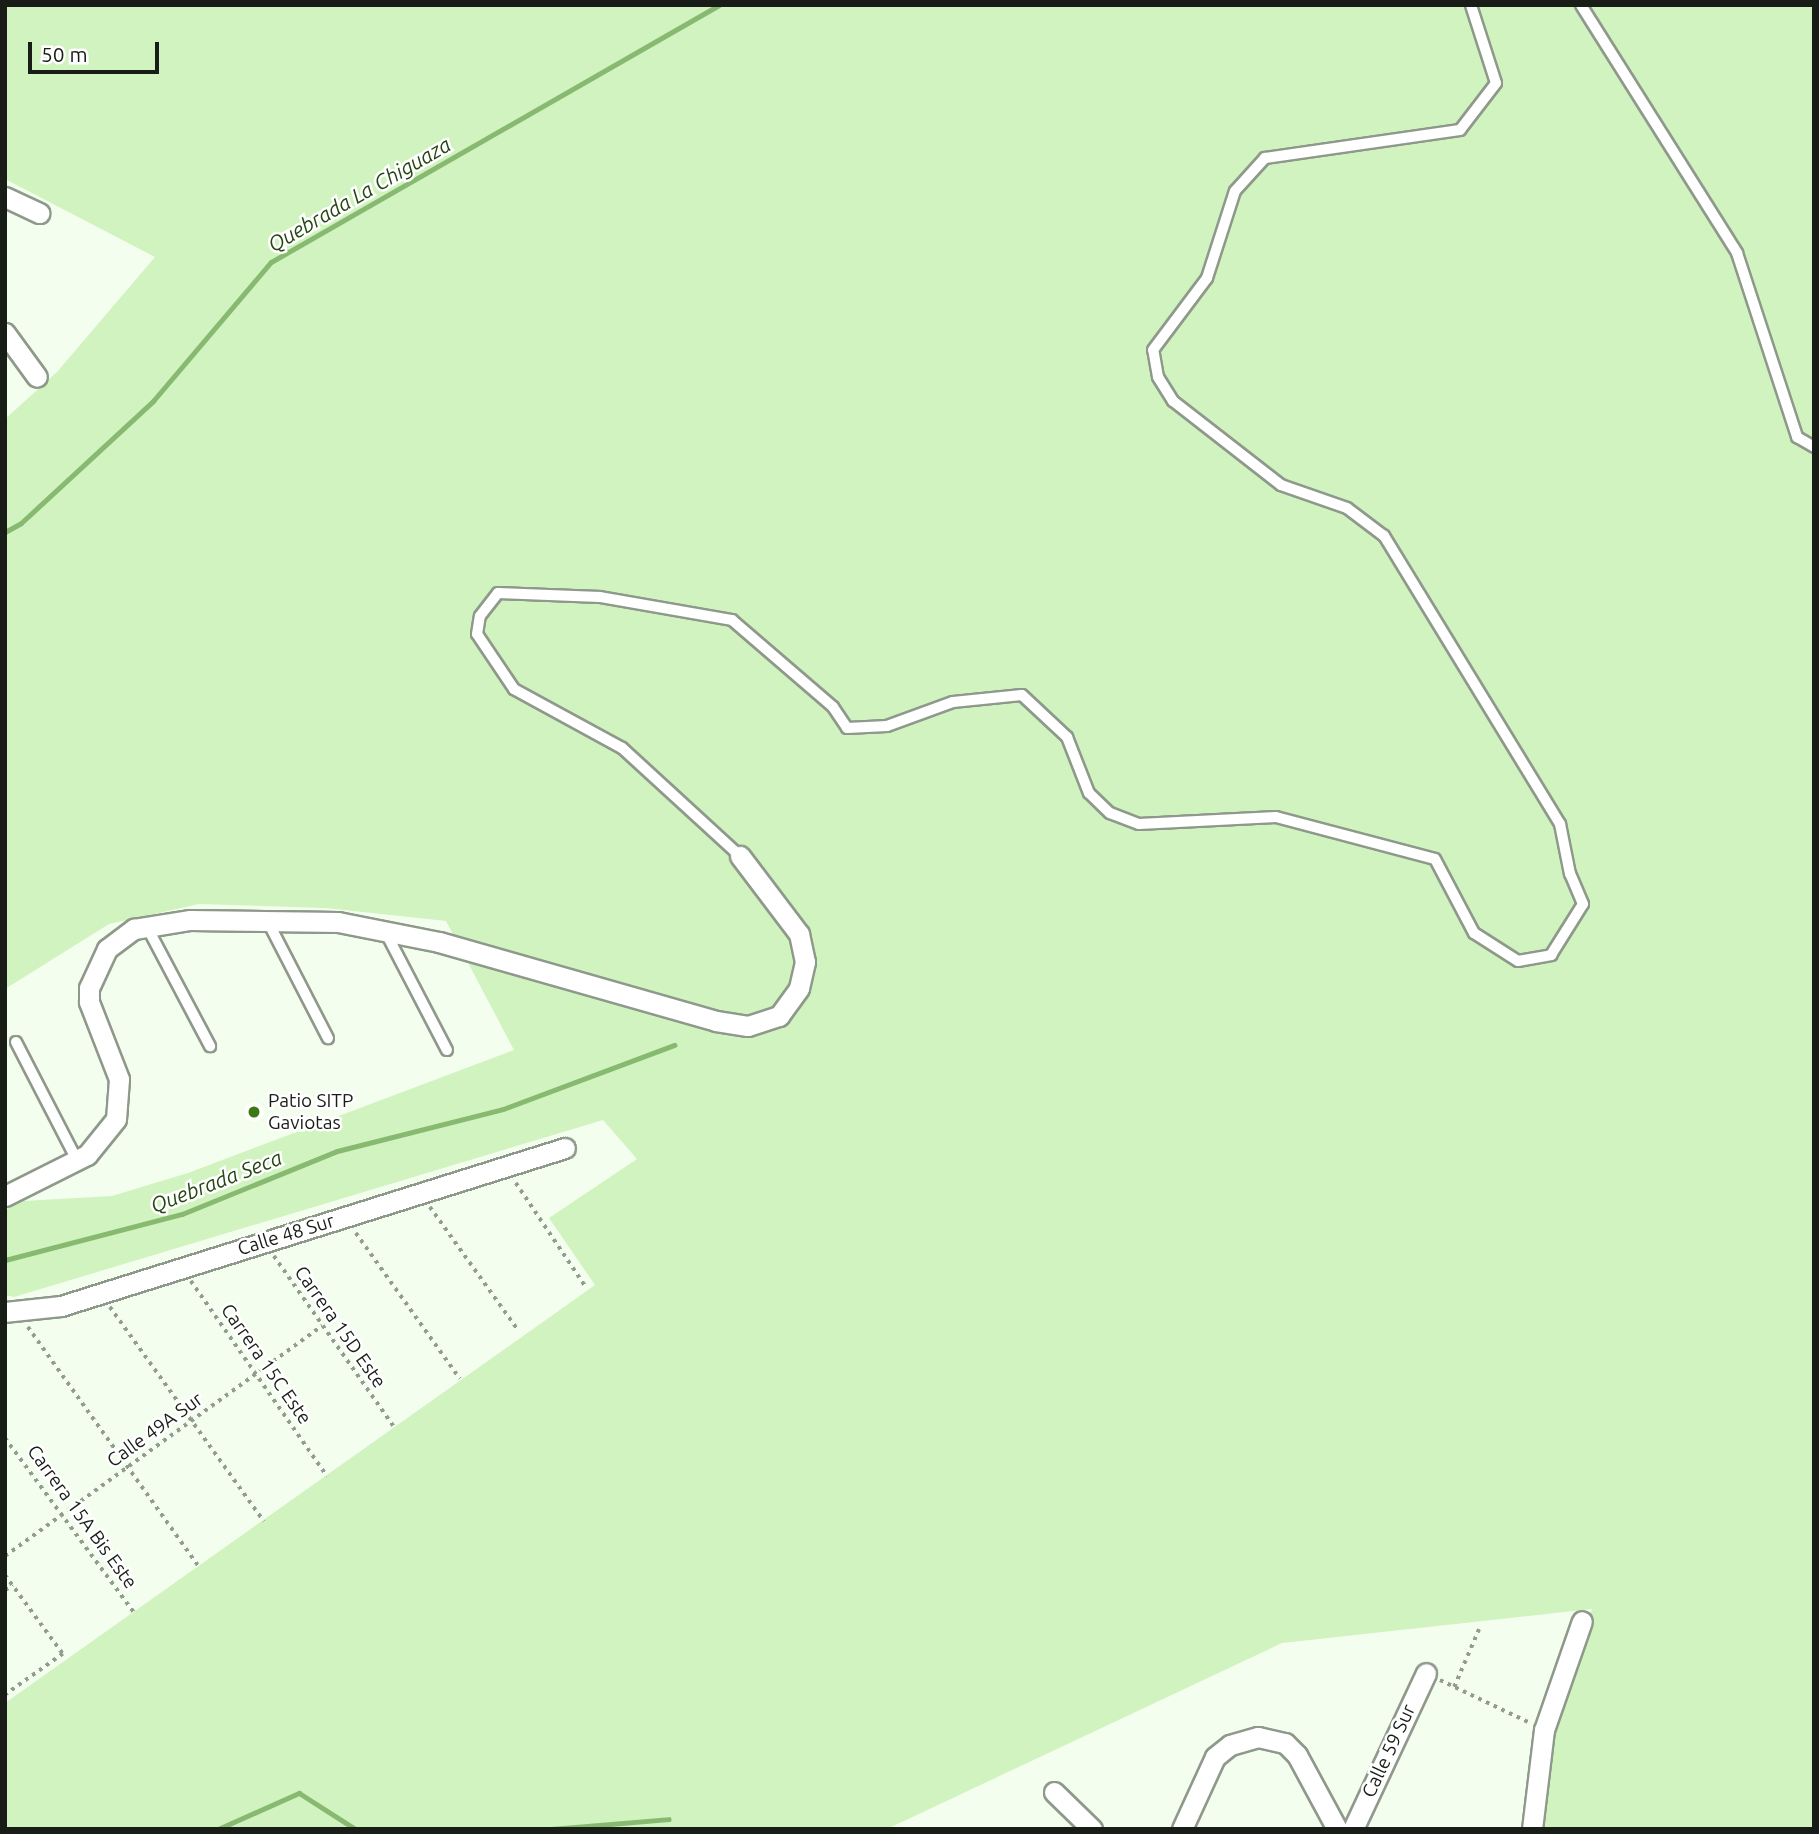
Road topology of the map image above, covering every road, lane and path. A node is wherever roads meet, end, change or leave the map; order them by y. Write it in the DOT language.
graph roads {
  1 [pos="1471,5"];
  2 [pos="1581,5"];
  3 [pos="5,197"];
  4 [pos="39,213"];
  5 [pos="5,333"];
  6 [pos="37,377"];
  7 [pos="1814,447"];
  8 [pos="740,856"];
  9 [pos="267,920"];
  10 [pos="147,927"];
  11 [pos="385,932"];
  12 [pos="328,1038"];
  13 [pos="16,1042"];
  14 [pos="210,1046"];
  15 [pos="447,1050"];
  16 [pos="565,1148"];
  17 [pos="76,1160"];
  18 [pos="505,1167"];
  19 [pos="421,1193"];
  20 [pos="5,1196"];
  21 [pos="344,1217"];
  22 [pos="265,1242"];
  23 [pos="182,1268"];
  24 [pos="586,1287"];
  25 [pos="101,1294"];
  26 [pos="11,1312"];
  27 [pos="322,1326"];
  28 [pos="519,1330"];
  29 [pos="256,1375"];
  30 [pos="460,1379"];
  31 [pos="192,1421"];
  32 [pos="394,1427"];
  33 [pos="5,1437"];
  34 [pos="128,1467"];
  35 [pos="327,1476"];
  36 [pos="62,1515"];
  37 [pos="264,1521"];
  38 [pos="5,1556"];
  39 [pos="200,1568"];
  40 [pos="5,1574"];
  41 [pos="13,1585"];
  42 [pos="5,1591"];
  43 [pos="135,1614"];
  44 [pos="1581,1621"];
  45 [pos="1479,1629"];
  46 [pos="1426,1673"];
  47 [pos="1454,1687"];
  48 [pos="5,1695"];
  49 [pos="1544,1730"];
  50 [pos="1055,1792"];
  51 [pos="1092,1829"];
  52 [pos="1182,1829"];
  53 [pos="1337,1829"];
  54 [pos="1353,1829"];
  55 [pos="1532,1829"];
  1 -- 8 [label="lane"];
  2 -- 7 [label="lane"];
  3 -- 4 [label="street"];
  5 -- 6 [label="street"];
  8 -- 11 [label="street"];
  9 -- 10 [label="street"];
  9 -- 11 [label="street"];
  9 -- 12 [label="lane"];
  10 -- 14 [label="lane"];
  10 -- 17 [label="street"];
  11 -- 15 [label="lane"];
  13 -- 17 [label="lane"];
  16 -- 18 [label="street, Calle 48 Sur"];
  17 -- 20 [label="street"];
  18 -- 19 [label="street, Calle 48 Sur"];
  18 -- 24 [label="path"];
  19 -- 21 [label="street, Calle 48 Sur"];
  19 -- 28 [label="path"];
  21 -- 22 [label="street, Calle 48 Sur"];
  21 -- 30 [label="path"];
  22 -- 23 [label="street, Calle 48 Sur"];
  22 -- 27 [label="path, Carrera 15D Este"];
  23 -- 25 [label="street, Calle 48 Sur"];
  23 -- 29 [label="path, Carrera 15C Este"];
  25 -- 26 [label="street, Calle 48 Sur"];
  25 -- 31 [label="path"];
  26 -- 34 [label="path"];
  27 -- 29 [label="path, Calle 49A Sur"];
  27 -- 32 [label="path, Carrera 15D Este"];
  29 -- 31 [label="path, Calle 49A Sur"];
  29 -- 35 [label="path, Carrera 15C Este"];
  31 -- 34 [label="path, Calle 49A Sur"];
  31 -- 37 [label="path"];
  33 -- 36 [label="path, Carrera 15A Bis Este"];
  34 -- 36 [label="path, Calle 49A Sur"];
  34 -- 39 [label="path"];
  36 -- 38 [label="path, Calle 49A Sur"];
  36 -- 43 [label="path, Carrera 15A Bis Este"];
  40 -- 41 [label="path"];
  41 -- 42 [label="path"];
  41 -- 48 [label="path"];
  44 -- 49 [label="street"];
  45 -- 47 [label="path"];
  46 -- 47 [label="path"];
  46 -- 54 [label="street, Calle 59 Sur"];
  47 -- 49 [label="path"];
  49 -- 55 [label="street"];
  50 -- 51 [label="street"];
  52 -- 53 [label="street"];
}
